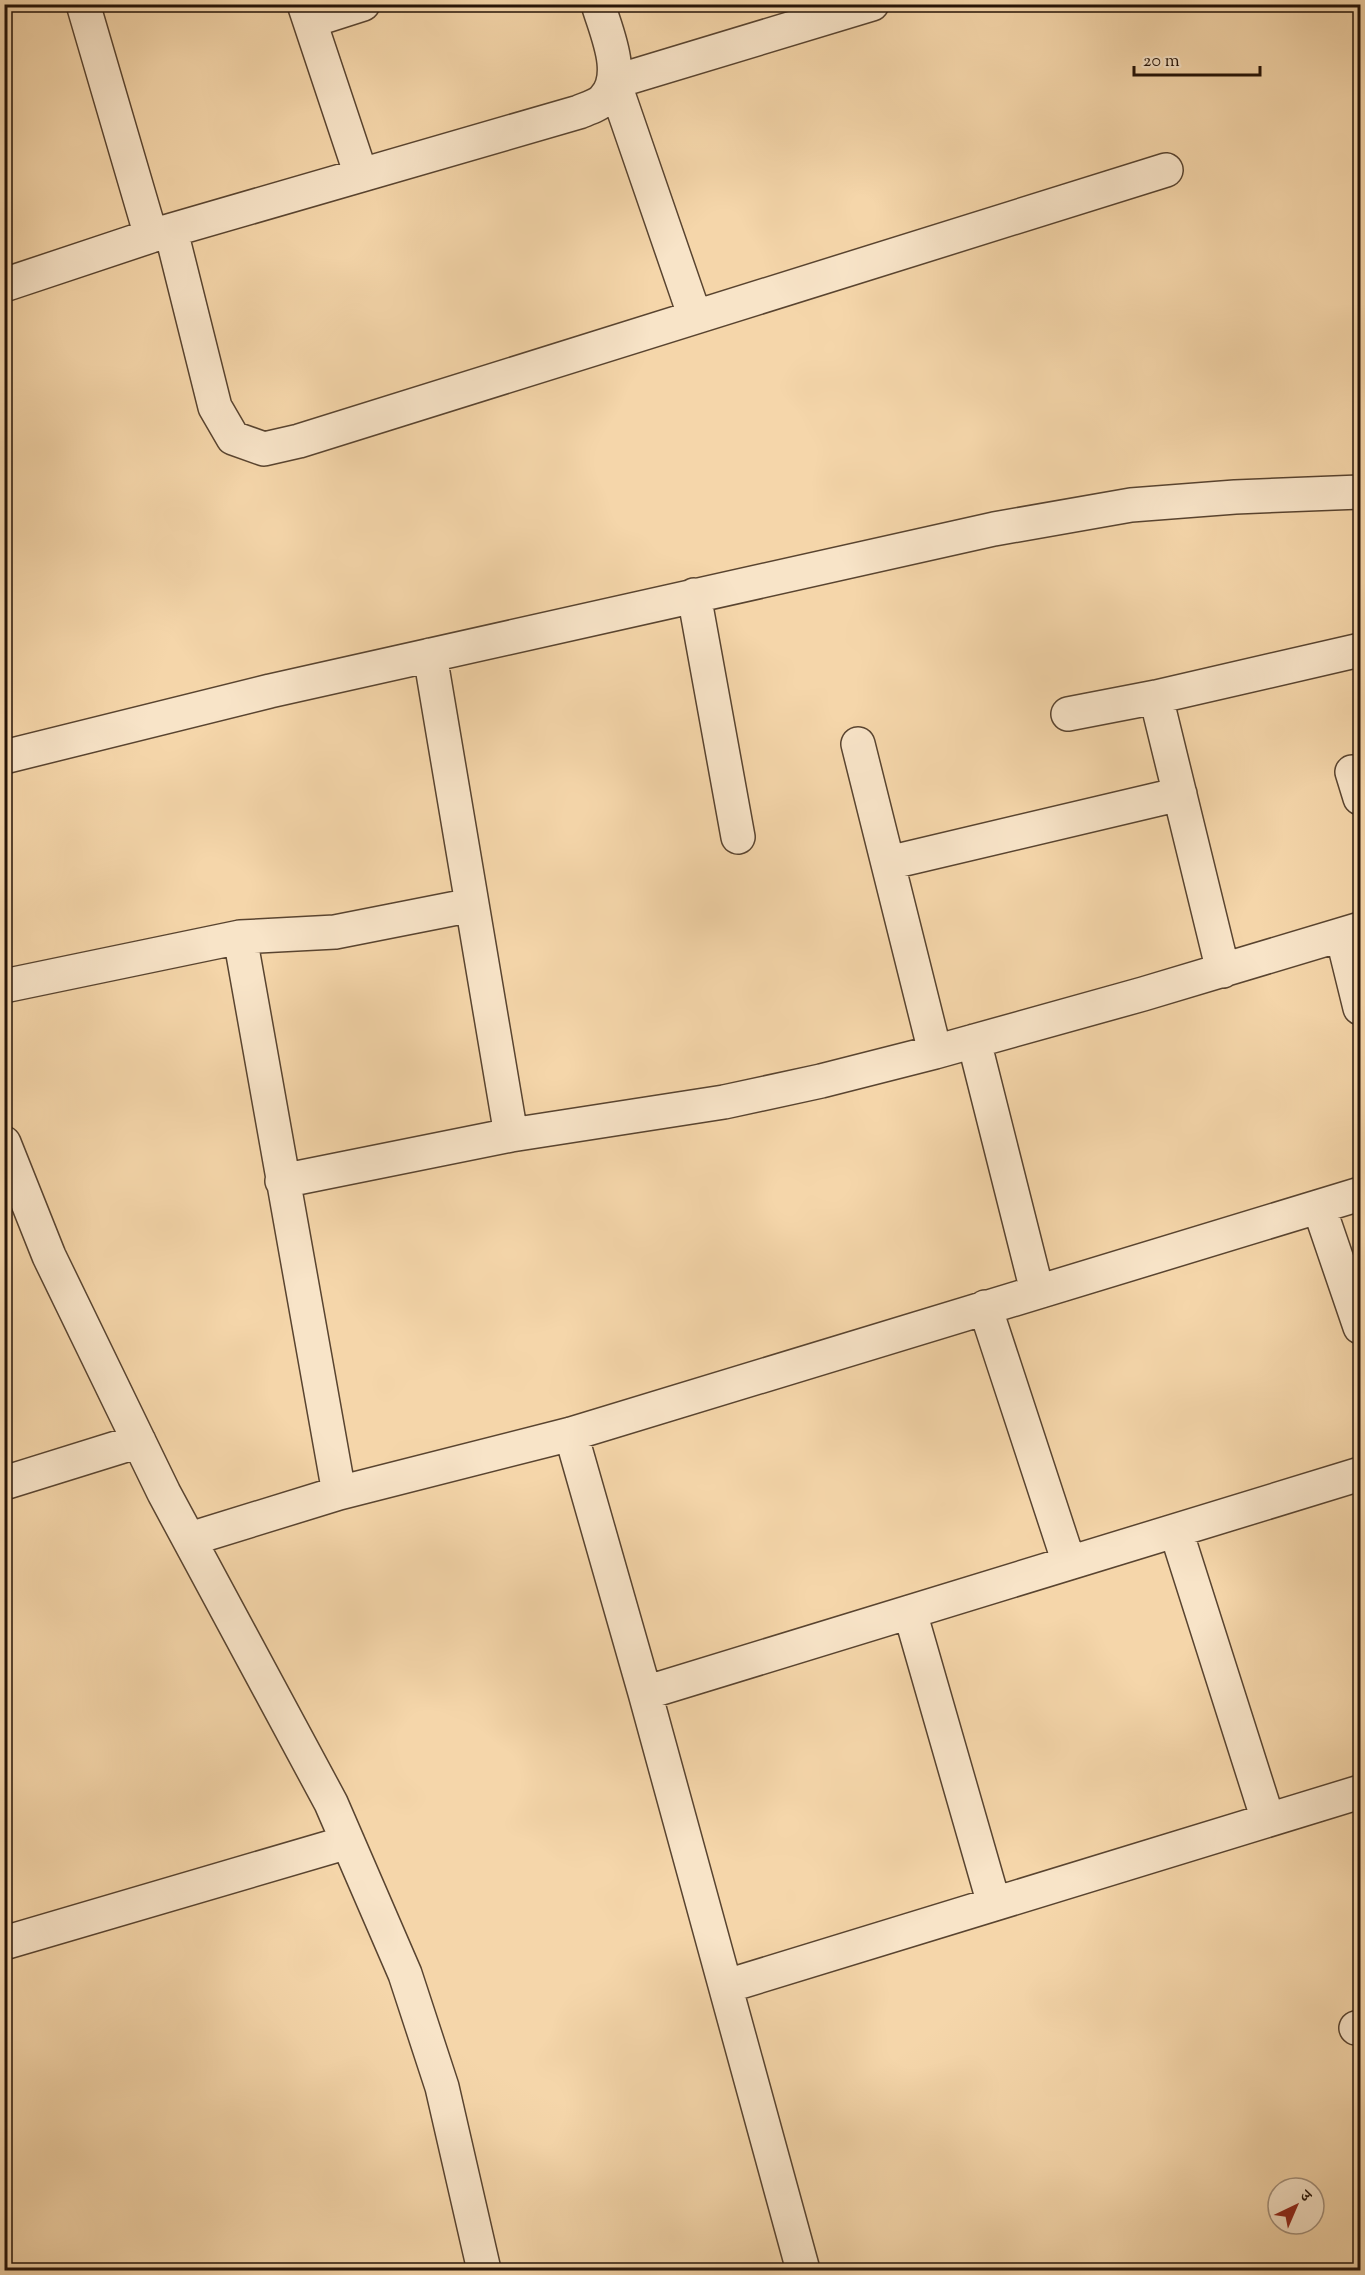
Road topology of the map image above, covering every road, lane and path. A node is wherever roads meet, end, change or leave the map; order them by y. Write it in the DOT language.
graph roads {
  1 [pos="83,4"];
  2 [pos="363,4"];
  3 [pos="598,4"];
  4 [pos="865,6"];
  5 [pos="307,13"];
  6 [pos="614,82"];
  7 [pos="1166,170"];
  8 [pos="361,175"];
  9 [pos="161,234"];
  10 [pos="4,285"];
  11 [pos="695,317"];
  12 [pos="1360,492"];
  13 [pos="694,595"];
  14 [pos="1360,650"];
  15 [pos="430,655"];
  16 [pos="1156,697"];
  17 [pos="1068,714"];
  18 [pos="858,744"];
  19 [pos="4,757"];
  20 [pos="1180,794"];
  21 [pos="738,837"];
  22 [pos="888,863"];
  23 [pos="472,905"];
  24 [pos="1351,932"];
  25 [pos="240,937"];
  26 [pos="1223,971"];
  27 [pos="4,986"];
  28 [pos="1360,1008"];
  29 [pos="974,1041"];
  30 [pos="935,1052"];
  31 [pos="511,1135"];
  32 [pos="4,1143"];
  33 [pos="282,1181"];
  34 [pos="1360,1194"];
  35 [pos="1319,1207"];
  36 [pos="1037,1291"];
  37 [pos="985,1307"];
  38 [pos="1360,1327"];
  39 [pos="571,1434"];
  40 [pos="139,1441"];
  41 [pos="1360,1474"];
  42 [pos="4,1483"];
  43 [pos="339,1493"];
  44 [pos="1176,1531"];
  45 [pos="190,1539"];
  46 [pos="1069,1563"];
  47 [pos="910,1612"];
  48 [pos="645,1693"];
  49 [pos="1360,1792"];
  50 [pos="1268,1820"];
  51 [pos="348,1842"];
  52 [pos="994,1904"];
  53 [pos="4,1943"];
  54 [pos="727,1986"];
  55 [pos="484,2271"];
  56 [pos="803,2271"];
  1 -- 9 [label="street"];
  2 -- 5 [label="street"];
  3 -- 6 [label="street"];
  4 -- 6 [label="street"];
  5 -- 8 [label="street"];
  6 -- 8 [label="street"];
  6 -- 11 [label="street"];
  7 -- 11 [label="street"];
  8 -- 9 [label="street"];
  9 -- 10 [label="street"];
  9 -- 11 [label="street"];
  12 -- 13 [label="street"];
  13 -- 15 [label="street"];
  13 -- 21 [label="street"];
  14 -- 16 [label="street"];
  15 -- 19 [label="street"];
  15 -- 23 [label="street"];
  16 -- 17 [label="street"];
  16 -- 20 [label="street"];
  18 -- 22 [label="street"];
  20 -- 22 [label="street"];
  20 -- 26 [label="street"];
  22 -- 30 [label="street"];
  23 -- 25 [label="street"];
  23 -- 31 [label="street"];
  24 -- 26 [label="street"];
  24 -- 28 [label="street"];
  25 -- 27 [label="street"];
  25 -- 33 [label="street"];
  26 -- 29 [label="street"];
  29 -- 30 [label="street"];
  29 -- 36 [label="street"];
  30 -- 31 [label="street"];
  31 -- 33 [label="street"];
  32 -- 40 [label="street"];
  33 -- 43 [label="street"];
  34 -- 35 [label="street"];
  35 -- 36 [label="street"];
  35 -- 38 [label="street"];
  36 -- 37 [label="street"];
  37 -- 39 [label="street"];
  37 -- 46 [label="street"];
  39 -- 43 [label="street"];
  39 -- 48 [label="street"];
  40 -- 42 [label="street"];
  40 -- 45 [label="street"];
  41 -- 44 [label="street"];
  43 -- 45 [label="street"];
  44 -- 46 [label="street"];
  44 -- 50 [label="street"];
  45 -- 51 [label="street"];
  46 -- 47 [label="street"];
  47 -- 48 [label="street"];
  47 -- 52 [label="street"];
  48 -- 54 [label="street"];
  49 -- 50 [label="street"];
  50 -- 52 [label="street"];
  51 -- 53 [label="street"];
  51 -- 55 [label="street"];
  52 -- 54 [label="street"];
  54 -- 56 [label="street"];
}
